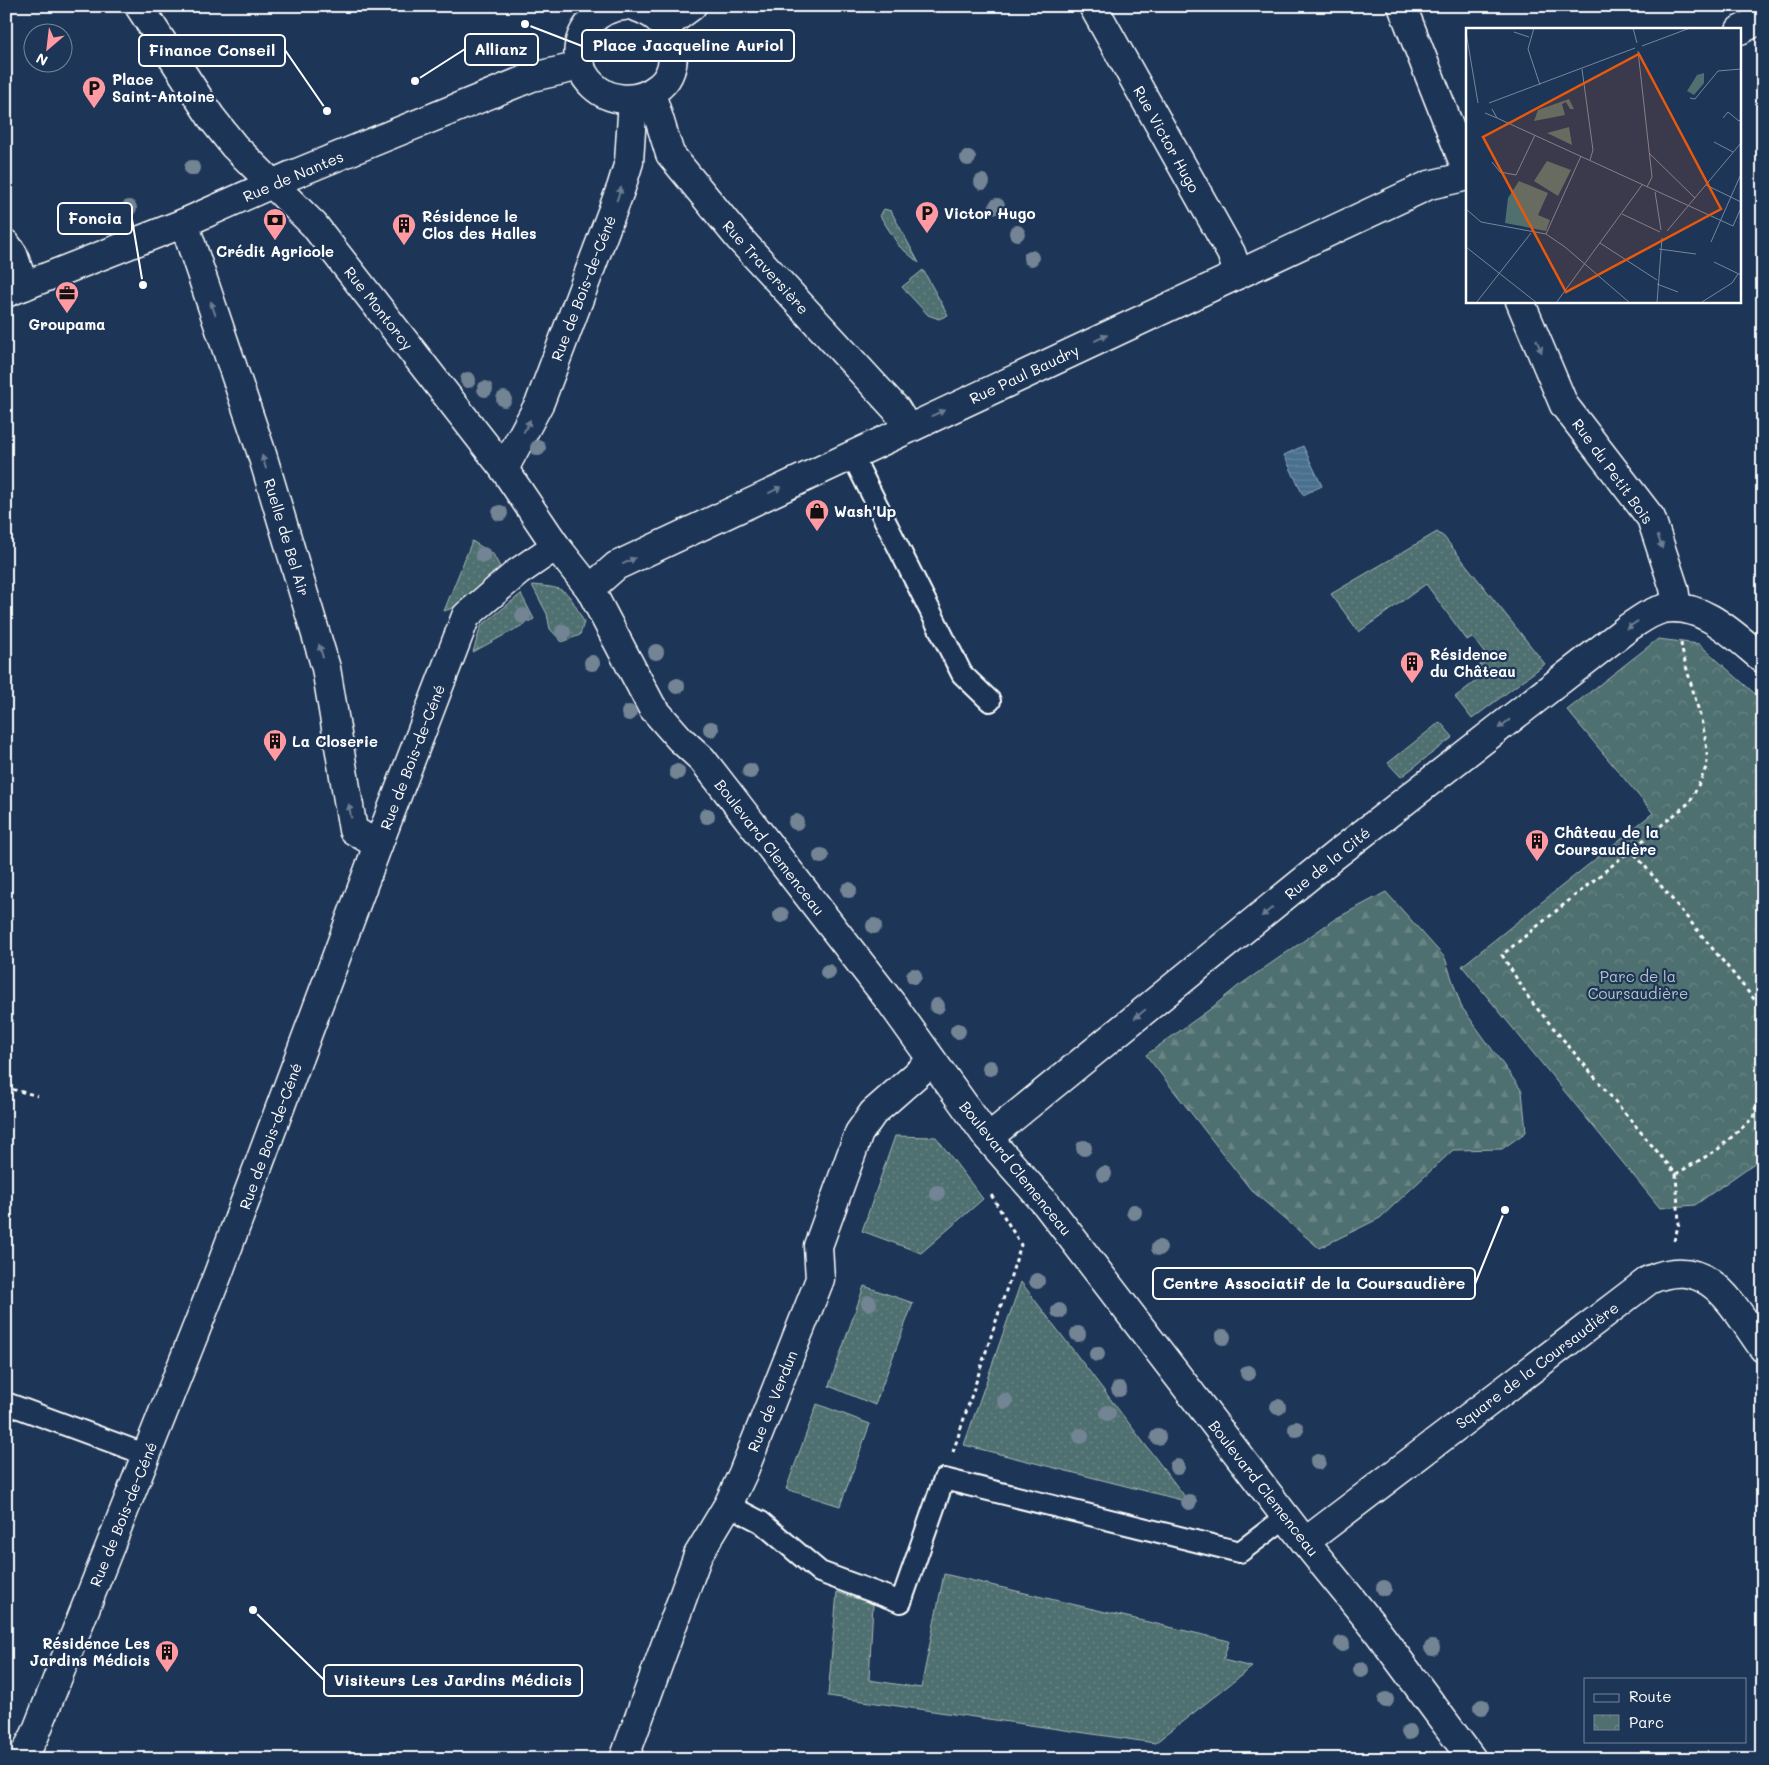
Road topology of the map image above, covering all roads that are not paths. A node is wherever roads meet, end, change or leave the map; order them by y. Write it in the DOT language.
graph roads {
  1 [pos="139,6"];
  2 [pos="624,6"];
  3 [pos="633,6"];
  4 [pos="692,6"];
  5 [pos="1093,6"];
  6 [pos="1402,6"];
  7 [pos="1763,18"];
  8 [pos="665,26"];
  9 [pos="1742,29"];
  10 [pos="581,66"];
  11 [pos="642,96"];
  12 [pos="1466,170"];
  13 [pos="1466,176"];
  14 [pos="274,184"];
  15 [pos="184,223"];
  16 [pos="6,244"];
  17 [pos="1238,273"];
  18 [pos="15,289"];
  19 [pos="1520,302"];
  20 [pos="907,427"];
  21 [pos="851,453"];
  22 [pos="504,469"];
  23 [pos="556,546"];
  24 [pos="590,589"];
  25 [pos="1677,608"];
  26 [pos="1763,660"];
  27 [pos="990,701"];
  28 [pos="378,845"];
  29 [pos="932,1060"];
  30 [pos="988,1138"];
  31 [pos="1763,1348"];
  32 [pos="6,1403"];
  33 [pos="147,1455"];
  34 [pos="728,1505"];
  35 [pos="1286,1517"];
  36 [pos="1305,1542"];
  37 [pos="27,1755"];
  38 [pos="624,1759"];
  39 [pos="1472,1759"];
  1 -- 14 [label="street, Rue Montorcy"];
  2 -- 10 [label="street"];
  3 -- 8 [label="street"];
  4 -- 8 [label="street"];
  5 -- 17 [label="street, Rue Victor Hugo"];
  6 -- 12 [label="street"];
  7 -- 9 [label="street"];
  8 -- 11 [label="street"];
  10 -- 11 [label="street"];
  10 -- 14 [label="street, Rue de Nantes"];
  11 -- 20 [label="street, Rue Traversière"];
  22 -- 11 [label="street, Rue de Bois-de-Céné, one-way"];
  13 -- 17 [label="street, Rue Paul Baudry"];
  14 -- 15 [label="street, Rue de Nantes"];
  14 -- 22 [label="street, Rue Montorcy"];
  15 -- 18 [label="street, Rue de Nantes"];
  28 -- 15 [label="street, Ruelle de Bel Air, one-way"];
  16 -- 18 [label="street"];
  20 -- 17 [label="street, Rue Paul Baudry, one-way"];
  19 -- 25 [label="street, Rue du Petit Bois, one-way"];
  20 -- 21 [label="street, Rue Paul Baudry"];
  24 -- 21 [label="street, Rue Paul Baudry, one-way"];
  21 -- 27 [label="lane"];
  22 -- 23 [label="street, Rue Montorcy"];
  23 -- 24 [label="street, Boulevard Clemenceau"];
  23 -- 28 [label="street, Rue de Bois-de-Céné"];
  24 -- 29 [label="street, Boulevard Clemenceau"];
  25 -- 26 [label="street"];
  25 -- 30 [label="street, Rue de la Cité, one-way"];
  28 -- 33 [label="street, Rue de Bois-de-Céné"];
  29 -- 30 [label="street, Boulevard Clemenceau"];
  29 -- 34 [label="street, Rue de Verdun"];
  30 -- 35 [label="street, Boulevard Clemenceau"];
  31 -- 36 [label="street, Square de la Coursaudière"];
  32 -- 33 [label="lane"];
  33 -- 37 [label="street, Rue de Bois-de-Céné"];
  34 -- 35 [label="lane"];
  34 -- 38 [label="street, Rue de Verdun"];
  35 -- 36 [label="street, Boulevard Clemenceau"];
  36 -- 39 [label="street, Boulevard Clemenceau"];
}
